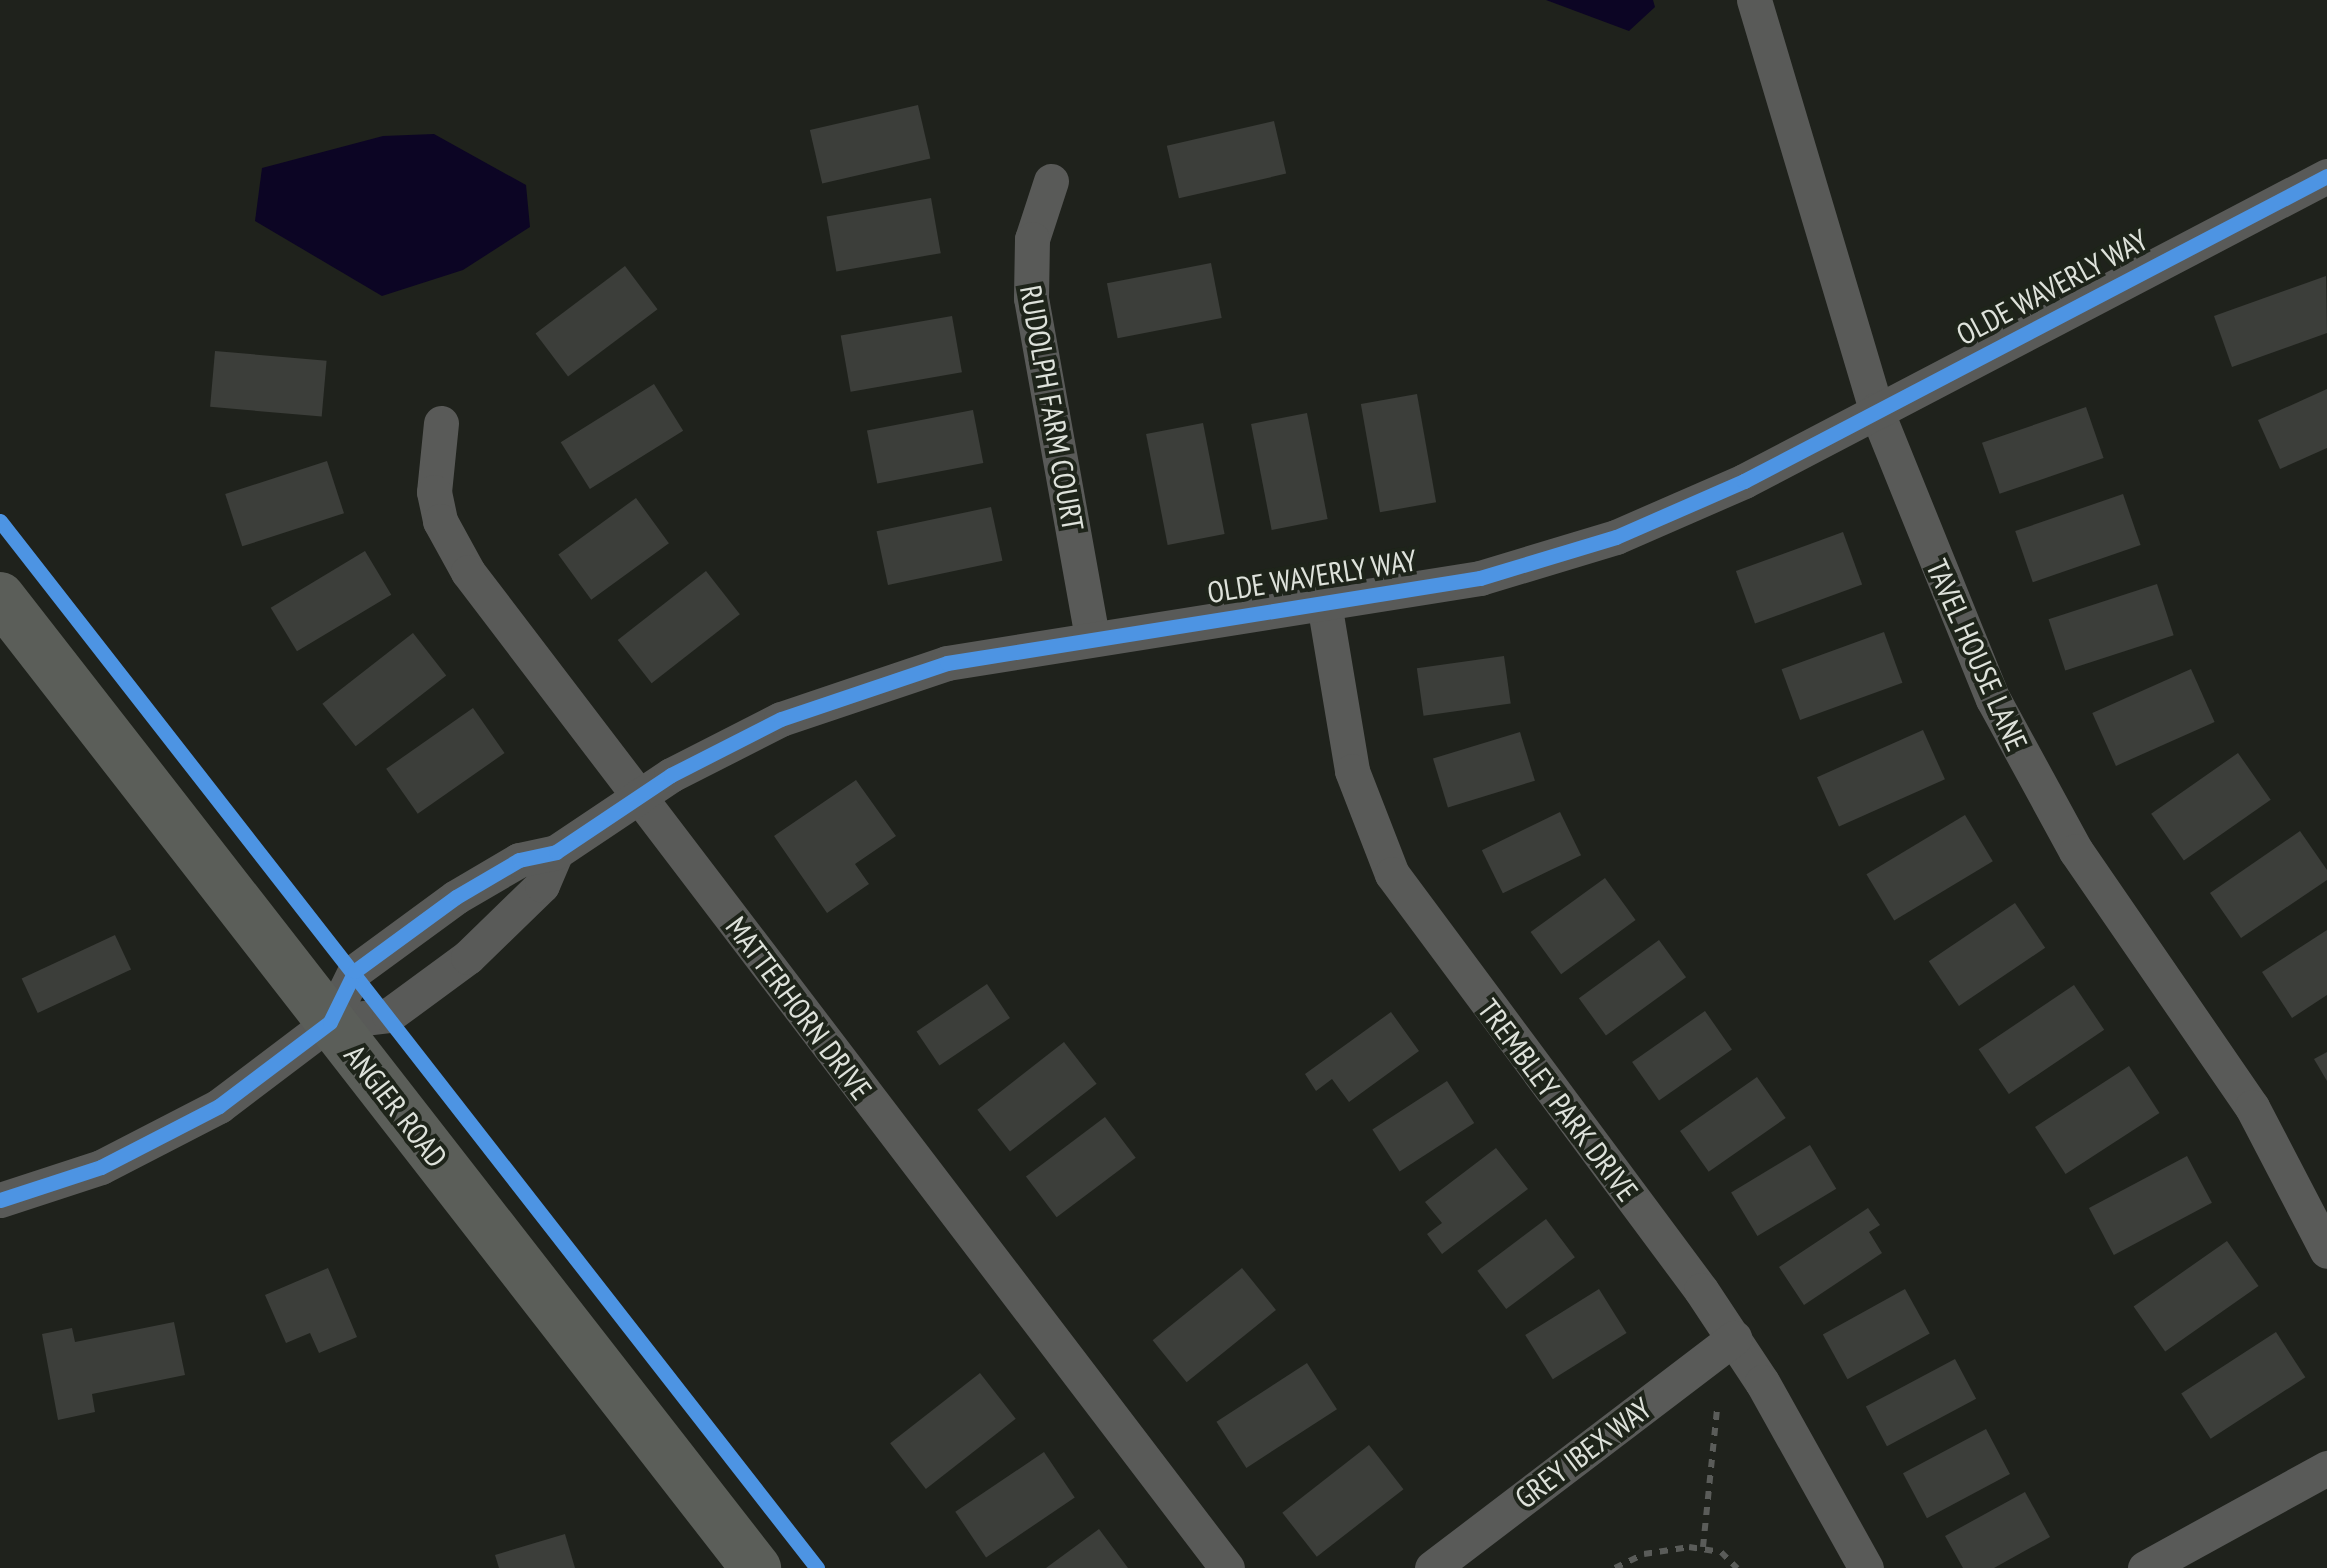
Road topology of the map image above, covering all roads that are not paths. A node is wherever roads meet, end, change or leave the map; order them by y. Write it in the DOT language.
graph roads {
  1 [pos="1754,0"];
  2 [pos="2327,176"];
  3 [pos="1051,180"];
  4 [pos="1876,410"];
  5 [pos="441,423"];
  6 [pos="0,596"];
  7 [pos="1324,603"];
  8 [pos="1092,638"];
  9 [pos="637,796"];
  10 [pos="556,852"];
  11 [pos="330,1022"];
  12 [pos="0,1200"];
  13 [pos="2327,1251"];
  14 [pos="1734,1338"];
  15 [pos="2327,1468"];
  16 [pos="756,1568"];
  17 [pos="1227,1568"];
  18 [pos="1432,1568"];
  19 [pos="1866,1568"];
  20 [pos="2146,1568"];
  1 -- 4 [label="street, TAVEL HOUSE LANE"];
  2 -- 4 [label="street, OLDE WAVERLY WAY"];
  3 -- 8 [label="street, RUDOLPH FARM COURT"];
  4 -- 7 [label="street, OLDE WAVERLY WAY"];
  4 -- 13 [label="street, TAVEL HOUSE LANE"];
  5 -- 9 [label="street, MATTERHORN DRIVE"];
  6 -- 11 [label="street, ANGIER ROAD"];
  7 -- 8 [label="street, OLDE WAVERLY WAY"];
  7 -- 14 [label="street, TREMBLEY PARK DRIVE"];
  8 -- 9 [label="street, OLDE WAVERLY WAY"];
  9 -- 10 [label="street, OLDE WAVERLY WAY"];
  9 -- 17 [label="street, MATTERHORN DRIVE"];
  10 -- 11 [label="street, OLDE WAVERLY WAY"];
  10 -- 11 [label="street, OLDE WAVERLY WAY"];
  11 -- 12 [label="street"];
  11 -- 16 [label="street, ANGIER ROAD"];
  14 -- 18 [label="street, GREY IBEX WAY"];
  14 -- 19 [label="street, TREMBLEY PARK DRIVE"];
  15 -- 20 [label="street"];
}
